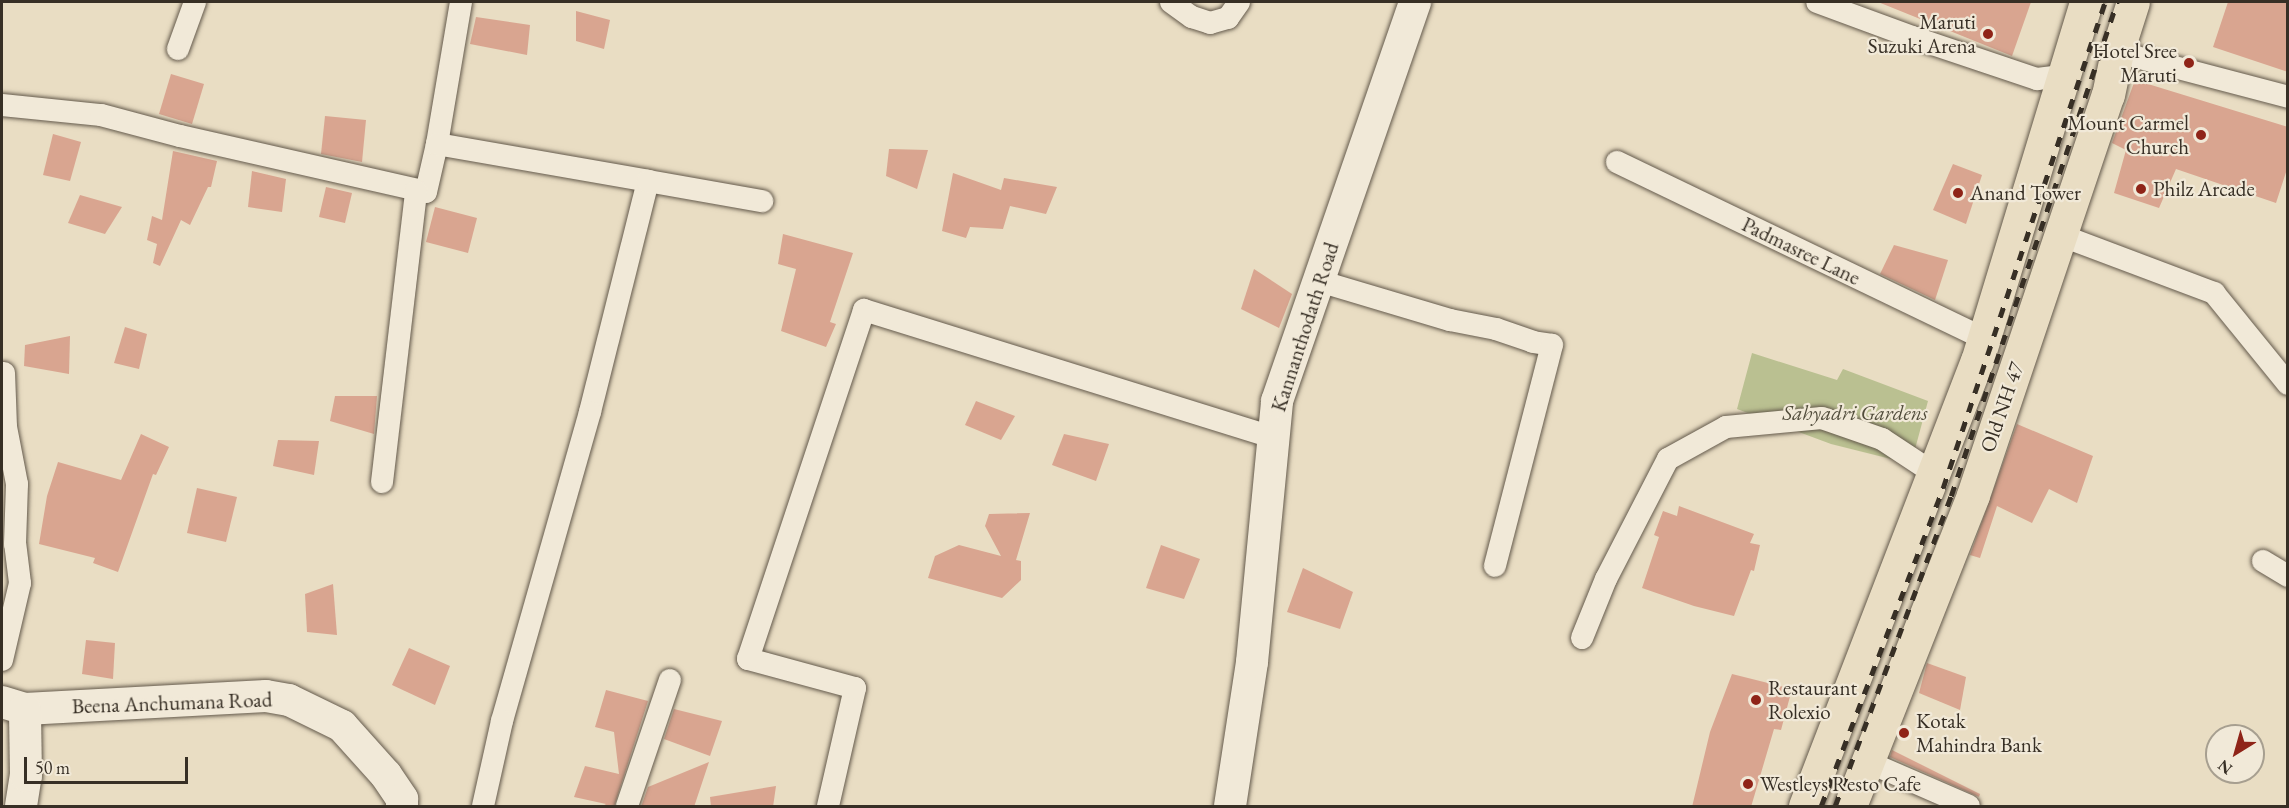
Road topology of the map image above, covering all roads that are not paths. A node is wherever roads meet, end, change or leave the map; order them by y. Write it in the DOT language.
graph roads {
  1 [pos="195,2"];
  2 [pos="461,2"];
  3 [pos="1171,2"];
  4 [pos="1239,2"];
  5 [pos="1414,2"];
  6 [pos="1817,2"];
  7 [pos="2086,2"];
  8 [pos="2133,2"];
  9 [pos="178,49"];
  10 [pos="2117,52"];
  11 [pos="2062,76"];
  12 [pos="2288,97"];
  13 [pos="2,105"];
  14 [pos="437,144"];
  15 [pos="1617,162"];
  16 [pos="648,181"];
  17 [pos="416,191"];
  18 [pos="762,201"];
  19 [pos="2061,235"];
  20 [pos="1319,281"];
  21 [pos="1981,350"];
  22 [pos="4,373"];
  23 [pos="2013,376"];
  24 [pos="2288,384"];
  25 [pos="1273,437"];
  26 [pos="1935,474"];
  27 [pos="382,482"];
  28 [pos="2263,561"];
  29 [pos="1495,566"];
  30 [pos="2288,576"];
  31 [pos="1582,638"];
  32 [pos="2,660"];
  33 [pos="670,680"];
  34 [pos="13,706"];
  35 [pos="1868,762"];
  36 [pos="21,807"];
  37 [pos="402,807"];
  38 [pos="483,807"];
  39 [pos="627,807"];
  40 [pos="828,807"];
  41 [pos="1230,807"];
  42 [pos="1805,807"];
  43 [pos="1850,807"];
  44 [pos="1969,807"];
  1 -- 9 [label="street"];
  2 -- 14 [label="street"];
  3 -- 4 [label="street"];
  5 -- 20 [label="street, Kannanthodath Road"];
  6 -- 11 [label="street"];
  7 -- 11 [label="main road, Old NH 47"];
  8 -- 10 [label="main road, Old NH 47"];
  10 -- 12 [label="street"];
  10 -- 19 [label="main road, Old NH 47"];
  11 -- 21 [label="main road, Old NH 47"];
  13 -- 17 [label="street"];
  14 -- 16 [label="street"];
  14 -- 17 [label="street"];
  15 -- 21 [label="street, Padmasree Lane"];
  16 -- 18 [label="street"];
  16 -- 38 [label="street"];
  17 -- 27 [label="street"];
  19 -- 23 [label="main road, Old NH 47"];
  19 -- 24 [label="street"];
  20 -- 25 [label="street, Kannanthodath Road"];
  20 -- 29 [label="street"];
  21 -- 23 [label="main road"];
  21 -- 26 [label="main road, Old NH 47"];
  22 -- 32 [label="street"];
  23 -- 35 [label="main road, Old NH 47"];
  25 -- 40 [label="street"];
  25 -- 41 [label="street, Kannanthodath Road"];
  26 -- 31 [label="street"];
  26 -- 42 [label="main road, Old NH 47"];
  28 -- 30 [label="street"];
  33 -- 39 [label="street"];
  34 -- 36 [label="street"];
  34 -- 37 [label="street, Beena Anchumana Road"];
  35 -- 43 [label="main road, Old NH 47"];
  35 -- 44 [label="street"];
}
